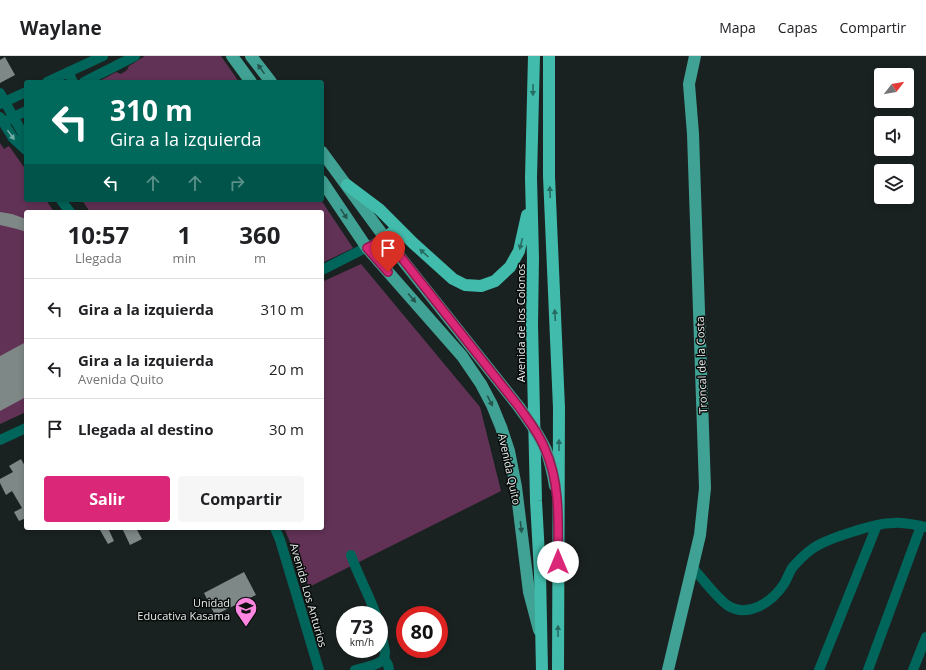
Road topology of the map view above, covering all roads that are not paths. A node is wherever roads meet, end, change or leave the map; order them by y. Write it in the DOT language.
graph roads {
  1 [pos="103,56"];
  2 [pos="135,56"];
  3 [pos="232,56"];
  4 [pos="251,56"];
  5 [pos="534,56"];
  6 [pos="549,56"];
  7 [pos="695,56"];
  8 [pos="122,59"];
  9 [pos="68,72"];
  10 [pos="51,80"];
  11 [pos="72,80"];
  12 [pos="87,80"];
  13 [pos="250,80"];
  14 [pos="269,80"];
  15 [pos="24,93"];
  16 [pos="2,100"];
  17 [pos="24,112"];
  18 [pos="14,117"];
  19 [pos="1,120"];
  20 [pos="24,137"];
  21 [pos="24,148"];
  22 [pos="324,155"];
  23 [pos="531,178"];
  24 [pos="324,184"];
  25 [pos="347,185"];
  26 [pos="398,228"];
  27 [pos="386,238"];
  28 [pos="367,248"];
  29 [pos="324,269"];
  30 [pos="24,429"];
  31 [pos="0,440"];
  32 [pos="877,525"];
  33 [pos="558,526"];
  34 [pos="924,527"];
  35 [pos="276,530"];
  36 [pos="352,555"];
  37 [pos="692,567"];
  38 [pos="373,606"];
  39 [pos="926,637"];
  40 [pos="541,638"];
  41 [pos="384,658"];
  42 [pos="318,670"];
  43 [pos="355,670"];
  44 [pos="389,670"];
  45 [pos="542,670"];
  46 [pos="558,670"];
  47 [pos="668,670"];
  48 [pos="819,670"];
  49 [pos="868,670"];
  50 [pos="913,670"];
  1 -- 9 [label="street"];
  2 -- 8 [label="street"];
  3 -- 13 [label="main road"];
  14 -- 4 [label="main road, one-way"];
  5 -- 23 [label="highway, Avenida de los Colonos, one-way"];
  33 -- 6 [label="highway, one-way"];
  7 -- 37 [label="main road, Troncal de la Costa"];
  8 -- 12 [label="street"];
  9 -- 10 [label="street"];
  9 -- 11 [label="street"];
  15 -- 16 [label="street"];
  16 -- 18 [label="street"];
  17 -- 18 [label="street"];
  18 -- 19 [label="street"];
  18 -- 20 [label="street"];
  19 -- 21 [label="street, one-way"];
  22 -- 25 [label="main road"];
  23 -- 26 [label="highway, one-way"];
  23 -- 40 [label="highway, Avenida de los Colonos"];
  24 -- 28 [label="main road, Avenida Quito, one-way"];
  25 -- 26 [label="highway"];
  25 -- 27 [label="main road"];
  26 -- 27 [label="highway"];
  27 -- 28 [label="street"];
  27 -- 33 [label="main road, bridge"];
  28 -- 29 [label="street"];
  28 -- 40 [label="main road, Avenida Quito, one-way"];
  30 -- 31 [label="street"];
  32 -- 34 [label="street"];
  32 -- 37 [label="street"];
  32 -- 48 [label="street"];
  46 -- 33 [label="highway, one-way"];
  34 -- 49 [label="street"];
  35 -- 42 [label="street, Avenida Los Anturios"];
  36 -- 38 [label="street"];
  37 -- 47 [label="main road, Troncal de la Costa"];
  39 -- 50 [label="street"];
  40 -- 45 [label="highway, Avenida Quito"];
  41 -- 43 [label="street"];
  41 -- 44 [label="street"];
}
